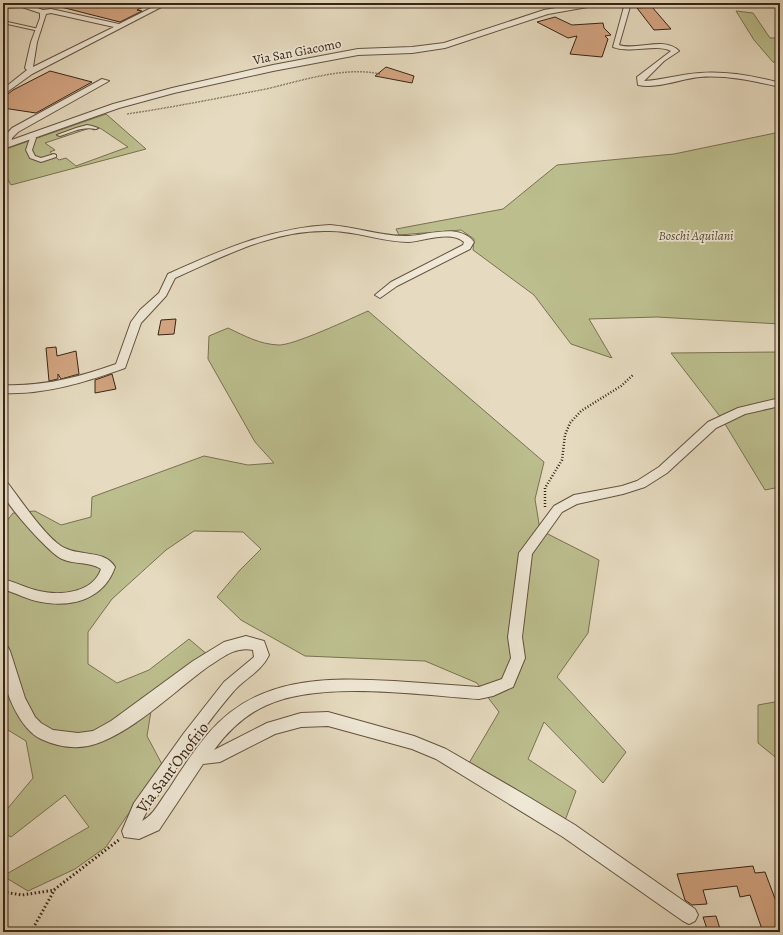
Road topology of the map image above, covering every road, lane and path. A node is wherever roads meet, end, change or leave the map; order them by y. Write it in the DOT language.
graph roads {
  1 [pos="166,3"];
  2 [pos="600,3"];
  3 [pos="628,3"];
  4 [pos="23,4"];
  5 [pos="584,4"];
  6 [pos="3,6"];
  7 [pos="43,12"];
  8 [pos="3,22"];
  9 [pos="120,26"];
  10 [pos="39,30"];
  11 [pos="33,70"];
  12 [pos="380,74"];
  13 [pos="105,81"];
  14 [pos="780,85"];
  15 [pos="3,93"];
  16 [pos="116,106"];
  17 [pos="66,123"];
  18 [pos="96,128"];
  19 [pos="75,130"];
  20 [pos="31,135"];
  21 [pos="59,135"];
  22 [pos="6,145"];
  23 [pos="54,156"];
  24 [pos="380,295"];
  25 [pos="633,375"];
  26 [pos="3,389"];
  27 [pos="780,402"];
  28 [pos="3,485"];
  29 [pos="547,523"];
  30 [pos="3,584"];
  31 [pos="3,651"];
  32 [pos="200,755"];
  33 [pos="130,831"];
  34 [pos="55,889"];
  35 [pos="3,892"];
  36 [pos="689,915"];
  37 [pos="31,932"];
  1 -- 9 [label="street"];
  2 -- 5 [label="street, Via San Giacomo"];
  3 -- 14 [label="street"];
  4 -- 6 [label="street"];
  4 -- 7 [label="street"];
  5 -- 16 [label="street, Via San Giacomo"];
  7 -- 9 [label="street"];
  7 -- 10 [label="street"];
  8 -- 10 [label="lane"];
  9 -- 11 [label="street"];
  10 -- 11 [label="street"];
  11 -- 15 [label="street"];
  12 -- 16 [label="path"];
  13 -- 22 [label="street"];
  16 -- 17 [label="street, Via San Giacomo"];
  17 -- 19 [label="lane"];
  17 -- 20 [label="street, Via San Giacomo"];
  18 -- 19 [label="lane"];
  19 -- 21 [label="lane"];
  20 -- 22 [label="street, Via San Giacomo"];
  20 -- 23 [label="street"];
  24 -- 26 [label="street"];
  25 -- 29 [label="path"];
  27 -- 29 [label="street, Via Sant'Onofrio"];
  28 -- 30 [label="street"];
  29 -- 32 [label="street, Via Sant'Onofrio"];
  31 -- 33 [label="street, Via Sant'Onofrio"];
  32 -- 33 [label="street, Via Sant'Onofrio"];
  32 -- 36 [label="street"];
  33 -- 34 [label="path"];
  34 -- 35 [label="path"];
  34 -- 37 [label="path"];
}
